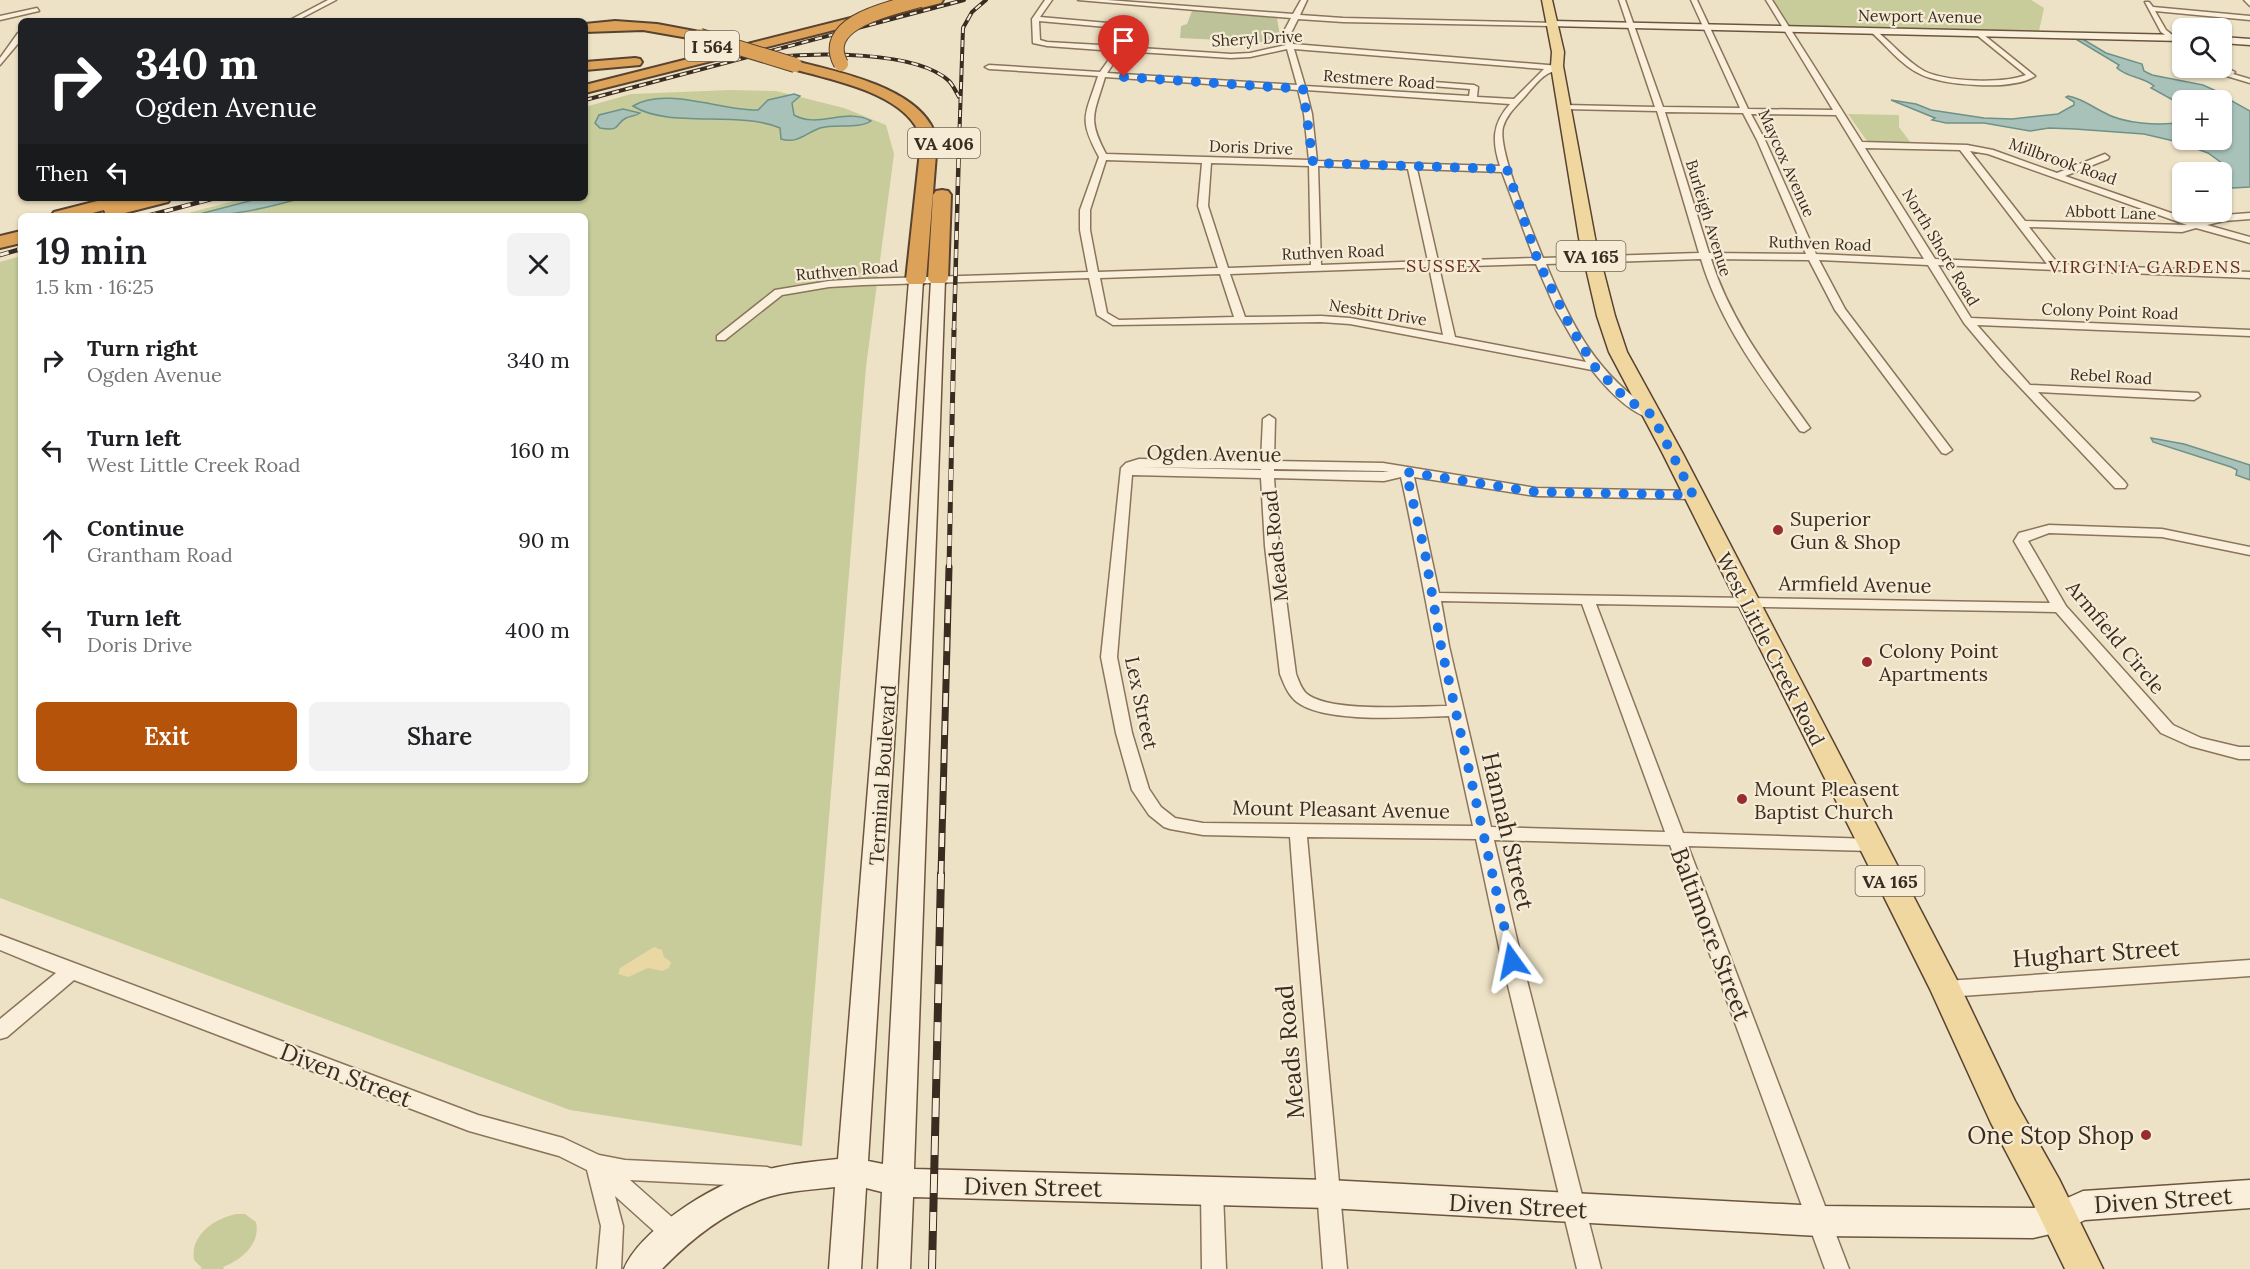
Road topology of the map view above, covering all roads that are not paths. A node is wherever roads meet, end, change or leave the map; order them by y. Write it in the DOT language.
graph roads {
  1 [pos="333,0"];
  2 [pos="882,0"];
  3 [pos="904,0"];
  4 [pos="920,0"];
  5 [pos="938,0"];
  6 [pos="1049,0"];
  7 [pos="1081,0"];
  8 [pos="1304,0"];
  9 [pos="1547,0"];
  10 [pos="1622,0"];
  11 [pos="1694,0"];
  12 [pos="1769,0"];
  13 [pos="2146,0"];
  14 [pos="2247,0"];
  15 [pos="2250,4"];
  16 [pos="2150,9"];
  17 [pos="838,12"];
  18 [pos="1294,16"];
  19 [pos="0,18"];
  20 [pos="32,18"];
  21 [pos="297,18"];
  22 [pos="807,18"];
  23 [pos="2250,18"];
  24 [pos="1035,19"];
  25 [pos="1552,24"];
  26 [pos="1632,26"];
  27 [pos="1707,27"];
  28 [pos="588,28"];
  29 [pos="1786,28"];
  30 [pos="762,30"];
  31 [pos="1872,30"];
  32 [pos="1977,32"];
  33 [pos="2172,36"];
  34 [pos="18,39"];
  35 [pos="2172,39"];
  36 [pos="2232,41"];
  37 [pos="2250,42"];
  38 [pos="1289,46"];
  39 [pos="1121,49"];
  40 [pos="0,63"];
  41 [pos="588,66"];
  42 [pos="988,67"];
  43 [pos="1557,68"];
  44 [pos="1102,75"];
  45 [pos="2232,76"];
  46 [pos="588,79"];
  47 [pos="2250,79"];
  48 [pos="1434,84"];
  49 [pos="588,87"];
  50 [pos="588,87"];
  51 [pos="1303,89"];
  52 [pos="1473,100"];
  53 [pos="1517,102"];
  54 [pos="1565,107"];
  55 [pos="1660,109"];
  56 [pos="1746,111"];
  57 [pos="1838,113"];
  58 [pos="1860,145"];
  59 [pos="1964,148"];
  60 [pos="1103,157"];
  61 [pos="2105,158"];
  62 [pos="1208,160"];
  63 [pos="1313,163"];
  64 [pos="1412,166"];
  65 [pos="1507,169"];
  66 [pos="2059,175"];
  67 [pos="118,201"];
  68 [pos="150,201"];
  69 [pos="158,201"];
  70 [pos="72,213"];
  71 [pos="104,213"];
  72 [pos="112,213"];
  73 [pos="2250,216"];
  74 [pos="2022,224"];
  75 [pos="2199,226"];
  76 [pos="18,227"];
  77 [pos="0,232"];
  78 [pos="18,237"];
  79 [pos="2250,240"];
  80 [pos="0,241"];
  81 [pos="1705,256"];
  82 [pos="1812,257"];
  83 [pos="1592,259"];
  84 [pos="1538,261"];
  85 [pos="1932,263"];
  86 [pos="1432,264"];
  87 [pos="1316,267"];
  88 [pos="2056,268"];
  89 [pos="1224,270"];
  90 [pos="1093,274"];
  91 [pos="2250,275"];
  92 [pos="927,280"];
  93 [pos="1240,320"];
  94 [pos="1968,321"];
  95 [pos="2249,333"];
  96 [pos="721,338"];
  97 [pos="1450,340"];
  98 [pos="1595,367"];
  99 [pos="2026,388"];
  100 [pos="2194,396"];
  101 [pos="1652,415"];
  102 [pos="1269,419"];
  103 [pos="1804,428"];
  104 [pos="1946,450"];
  105 [pos="1267,469"];
  106 [pos="1126,471"];
  107 [pos="1406,472"];
  108 [pos="2120,485"];
  109 [pos="1693,495"];
  110 [pos="2250,551"];
  111 [pos="1432,597"];
  112 [pos="1587,599"];
  113 [pos="1748,603"];
  114 [pos="2060,608"];
  115 [pos="1456,711"];
  116 [pos="2250,753"];
  117 [pos="1170,823"];
  118 [pos="1298,831"];
  119 [pos="1484,833"];
  120 [pos="1676,840"];
  121 [pos="1872,845"];
  122 [pos="0,942"];
  123 [pos="2250,968"];
  124 [pos="72,971"];
  125 [pos="1946,989"];
  126 [pos="0,1031"];
  127 [pos="596,1164"];
  128 [pos="853,1172"];
  129 [pos="785,1179"];
  130 [pos="897,1182"];
  131 [pos="1212,1192"];
  132 [pos="1328,1194"];
  133 [pos="2250,1194"];
  134 [pos="1575,1210"];
  135 [pos="2059,1217"];
  136 [pos="1819,1221"];
  137 [pos="674,1234"];
  138 [pos="609,1269"];
  139 [pos="640,1269"];
  140 [pos="845,1269"];
  141 [pos="894,1269"];
  142 [pos="1214,1269"];
  143 [pos="1335,1269"];
  144 [pos="1589,1269"];
  145 [pos="1837,1269"];
  146 [pos="2084,1269"];
  1 -- 21 [label="street"];
  2 -- 17 [label="highway, I 564"];
  3 -- 49 [label="highway"];
  4 -- 92 [label="highway, VA 406, bridge"];
  5 -- 50 [label="highway"];
  6 -- 24 [label="street"];
  7 -- 18 [label="street, Newport Avenue"];
  8 -- 18 [label="street"];
  9 -- 25 [label="main road, West Little Creek Road / VA 165"];
  10 -- 26 [label="street, Burleigh Avenue"];
  11 -- 27 [label="street, Maycox Avenue"];
  12 -- 29 [label="street, North Shore Road"];
  13 -- 16 [label="street"];
  14 -- 15 [label="street"];
  16 -- 23 [label="street"];
  16 -- 33 [label="street"];
  17 -- 22 [label="highway"];
  17 -- 46 [label="highway, I 564"];
  18 -- 25 [label="street, Newport Avenue"];
  18 -- 38 [label="street"];
  19 -- 20 [label="street"];
  24 -- 39 [label="street, Sheryl Drive"];
  24 -- 39 [label="street"];
  25 -- 26 [label="main road, Newport Avenue"];
  25 -- 43 [label="main road, West Little Creek Road / VA 165"];
  26 -- 27 [label="main road, Newport Avenue"];
  26 -- 55 [label="street, Burleigh Avenue"];
  27 -- 29 [label="main road, Newport Avenue"];
  27 -- 56 [label="street, Maycox Avenue"];
  28 -- 92 [label="highway, VA 406, bridge"];
  29 -- 31 [label="main road, Newport Avenue"];
  29 -- 57 [label="street, North Shore Road"];
  30 -- 41 [label="highway"];
  31 -- 32 [label="main road, Newport Avenue"];
  31 -- 32 [label="street"];
  32 -- 35 [label="main road, Newport Avenue"];
  34 -- 40 [label="street"];
  36 -- 37 [label="main road"];
  38 -- 39 [label="street, Sheryl Drive"];
  38 -- 43 [label="street, Sheryl Drive"];
  38 -- 51 [label="street"];
  39 -- 44 [label="street"];
  42 -- 44 [label="street, Restmere Road"];
  43 -- 53 [label="street"];
  43 -- 54 [label="main road, West Little Creek Road / VA 165"];
  44 -- 51 [label="street, Restmere Road"];
  44 -- 60 [label="street"];
  45 -- 47 [label="street"];
  48 -- 52 [label="street"];
  51 -- 52 [label="street, Restmere Road"];
  51 -- 63 [label="street"];
  52 -- 53 [label="street, Restmere Road"];
  53 -- 65 [label="street"];
  54 -- 55 [label="street"];
  54 -- 83 [label="main road, West Little Creek Road / VA 165"];
  55 -- 56 [label="street"];
  55 -- 81 [label="street, Burleigh Avenue"];
  56 -- 57 [label="street"];
  56 -- 82 [label="street, Maycox Avenue"];
  57 -- 58 [label="street, North Shore Road"];
  58 -- 59 [label="street, Millbrook Road"];
  58 -- 85 [label="street, North Shore Road"];
  59 -- 66 [label="street, Millbrook Road"];
  59 -- 74 [label="street"];
  60 -- 62 [label="street, Doris Drive"];
  60 -- 90 [label="street"];
  61 -- 66 [label="street"];
  62 -- 63 [label="street, Doris Drive"];
  62 -- 89 [label="street"];
  63 -- 64 [label="street, Doris Drive"];
  63 -- 87 [label="street"];
  64 -- 65 [label="street, Doris Drive"];
  64 -- 86 [label="street"];
  65 -- 84 [label="street"];
  66 -- 75 [label="street, Millbrook Road"];
  67 -- 70 [label="highway"];
  68 -- 71 [label="highway"];
  69 -- 72 [label="highway"];
  73 -- 75 [label="street"];
  74 -- 75 [label="street, Abbott Lane"];
  74 -- 88 [label="street"];
  75 -- 79 [label="street, Millbrook Road"];
  76 -- 77 [label="highway"];
  78 -- 80 [label="highway"];
  81 -- 82 [label="street, Ruthven Road"];
  81 -- 83 [label="street, Ruthven Road"];
  81 -- 103 [label="street, Burleigh Avenue"];
  82 -- 85 [label="street, Ruthven Road"];
  82 -- 104 [label="street, Maycox Avenue"];
  83 -- 84 [label="street, Ruthven Road"];
  83 -- 101 [label="main road, West Little Creek Road / VA 165"];
  84 -- 86 [label="street, Ruthven Road"];
  84 -- 98 [label="street"];
  85 -- 88 [label="street, Ruthven Road"];
  85 -- 94 [label="street, North Shore Road"];
  86 -- 87 [label="street, Ruthven Road"];
  86 -- 97 [label="street"];
  87 -- 89 [label="street, Ruthven Road"];
  88 -- 91 [label="street, Ruthven Road"];
  89 -- 90 [label="street, Ruthven Road"];
  89 -- 93 [label="street"];
  90 -- 92 [label="street, Ruthven Road"];
  90 -- 93 [label="street, Nesbitt Drive"];
  92 -- 96 [label="street, Ruthven Road"];
  92 -- 128 [label="main road, Terminal Boulevard / VA 406"];
  92 -- 130 [label="main road, Terminal Boulevard / VA 406"];
  93 -- 97 [label="street, Nesbitt Drive"];
  94 -- 95 [label="street, Colony Point Road"];
  94 -- 99 [label="street, North Shore Road"];
  97 -- 98 [label="street, Nesbitt Drive"];
  98 -- 101 [label="street"];
  99 -- 100 [label="street, Rebel Road"];
  99 -- 108 [label="street, North Shore Road"];
  101 -- 109 [label="main road, West Little Creek Road / VA 165"];
  102 -- 105 [label="street, Meads Road"];
  105 -- 106 [label="street, Ogden Avenue"];
  105 -- 107 [label="street, Ogden Avenue"];
  105 -- 115 [label="street, Meads Road"];
  106 -- 117 [label="street, Lex Street"];
  107 -- 109 [label="street, Ogden Avenue"];
  107 -- 111 [label="street, Hannah Street"];
  109 -- 113 [label="main road, West Little Creek Road / VA 165"];
  110 -- 114 [label="street, Armfield Circle"];
  111 -- 112 [label="street, Armfield Avenue"];
  111 -- 115 [label="street, Hannah Street"];
  112 -- 113 [label="street, Armfield Avenue"];
  112 -- 120 [label="street, Baltimore Street"];
  113 -- 114 [label="street, Armfield Avenue"];
  113 -- 121 [label="main road, West Little Creek Road / VA 165"];
  114 -- 116 [label="street, Armfield Circle"];
  115 -- 119 [label="street, Hannah Street"];
  117 -- 118 [label="street, Mount Pleasant Avenue"];
  118 -- 119 [label="street, Mount Pleasant Avenue"];
  118 -- 132 [label="street, Meads Road"];
  119 -- 120 [label="street, Mount Pleasant Avenue"];
  119 -- 134 [label="street, Hannah Street"];
  120 -- 121 [label="street, Mount Pleasant Avenue"];
  120 -- 136 [label="street, Baltimore Street"];
  121 -- 125 [label="main road, West Little Creek Road / VA 165"];
  122 -- 124 [label="street, Diven Street"];
  123 -- 125 [label="street, Hughart Street"];
  124 -- 126 [label="street"];
  124 -- 127 [label="street, Diven Street"];
  125 -- 135 [label="main road, West Little Creek Road / VA 165"];
  127 -- 129 [label="street"];
  127 -- 137 [label="street, Diven Street"];
  127 -- 138 [label="street"];
  128 -- 129 [label="main road, Diven Street"];
  128 -- 130 [label="main road, Diven Street"];
  128 -- 140 [label="main road, Terminal Boulevard / VA 406"];
  129 -- 137 [label="main road, Diven Street"];
  130 -- 131 [label="main road, Diven Street"];
  130 -- 141 [label="main road, Terminal Boulevard / VA 406"];
  131 -- 132 [label="main road, Diven Street"];
  131 -- 142 [label="street"];
  132 -- 134 [label="main road, Diven Street"];
  132 -- 143 [label="street, Meads Road"];
  133 -- 135 [label="main road, Diven Street"];
  134 -- 136 [label="main road, Diven Street"];
  134 -- 144 [label="street, Hannah Street"];
  135 -- 136 [label="main road, Diven Street"];
  135 -- 146 [label="main road, West Little Creek Road / VA 165"];
  136 -- 145 [label="street, Baltimore Street"];
  137 -- 139 [label="main road, Diven Street"];
}
